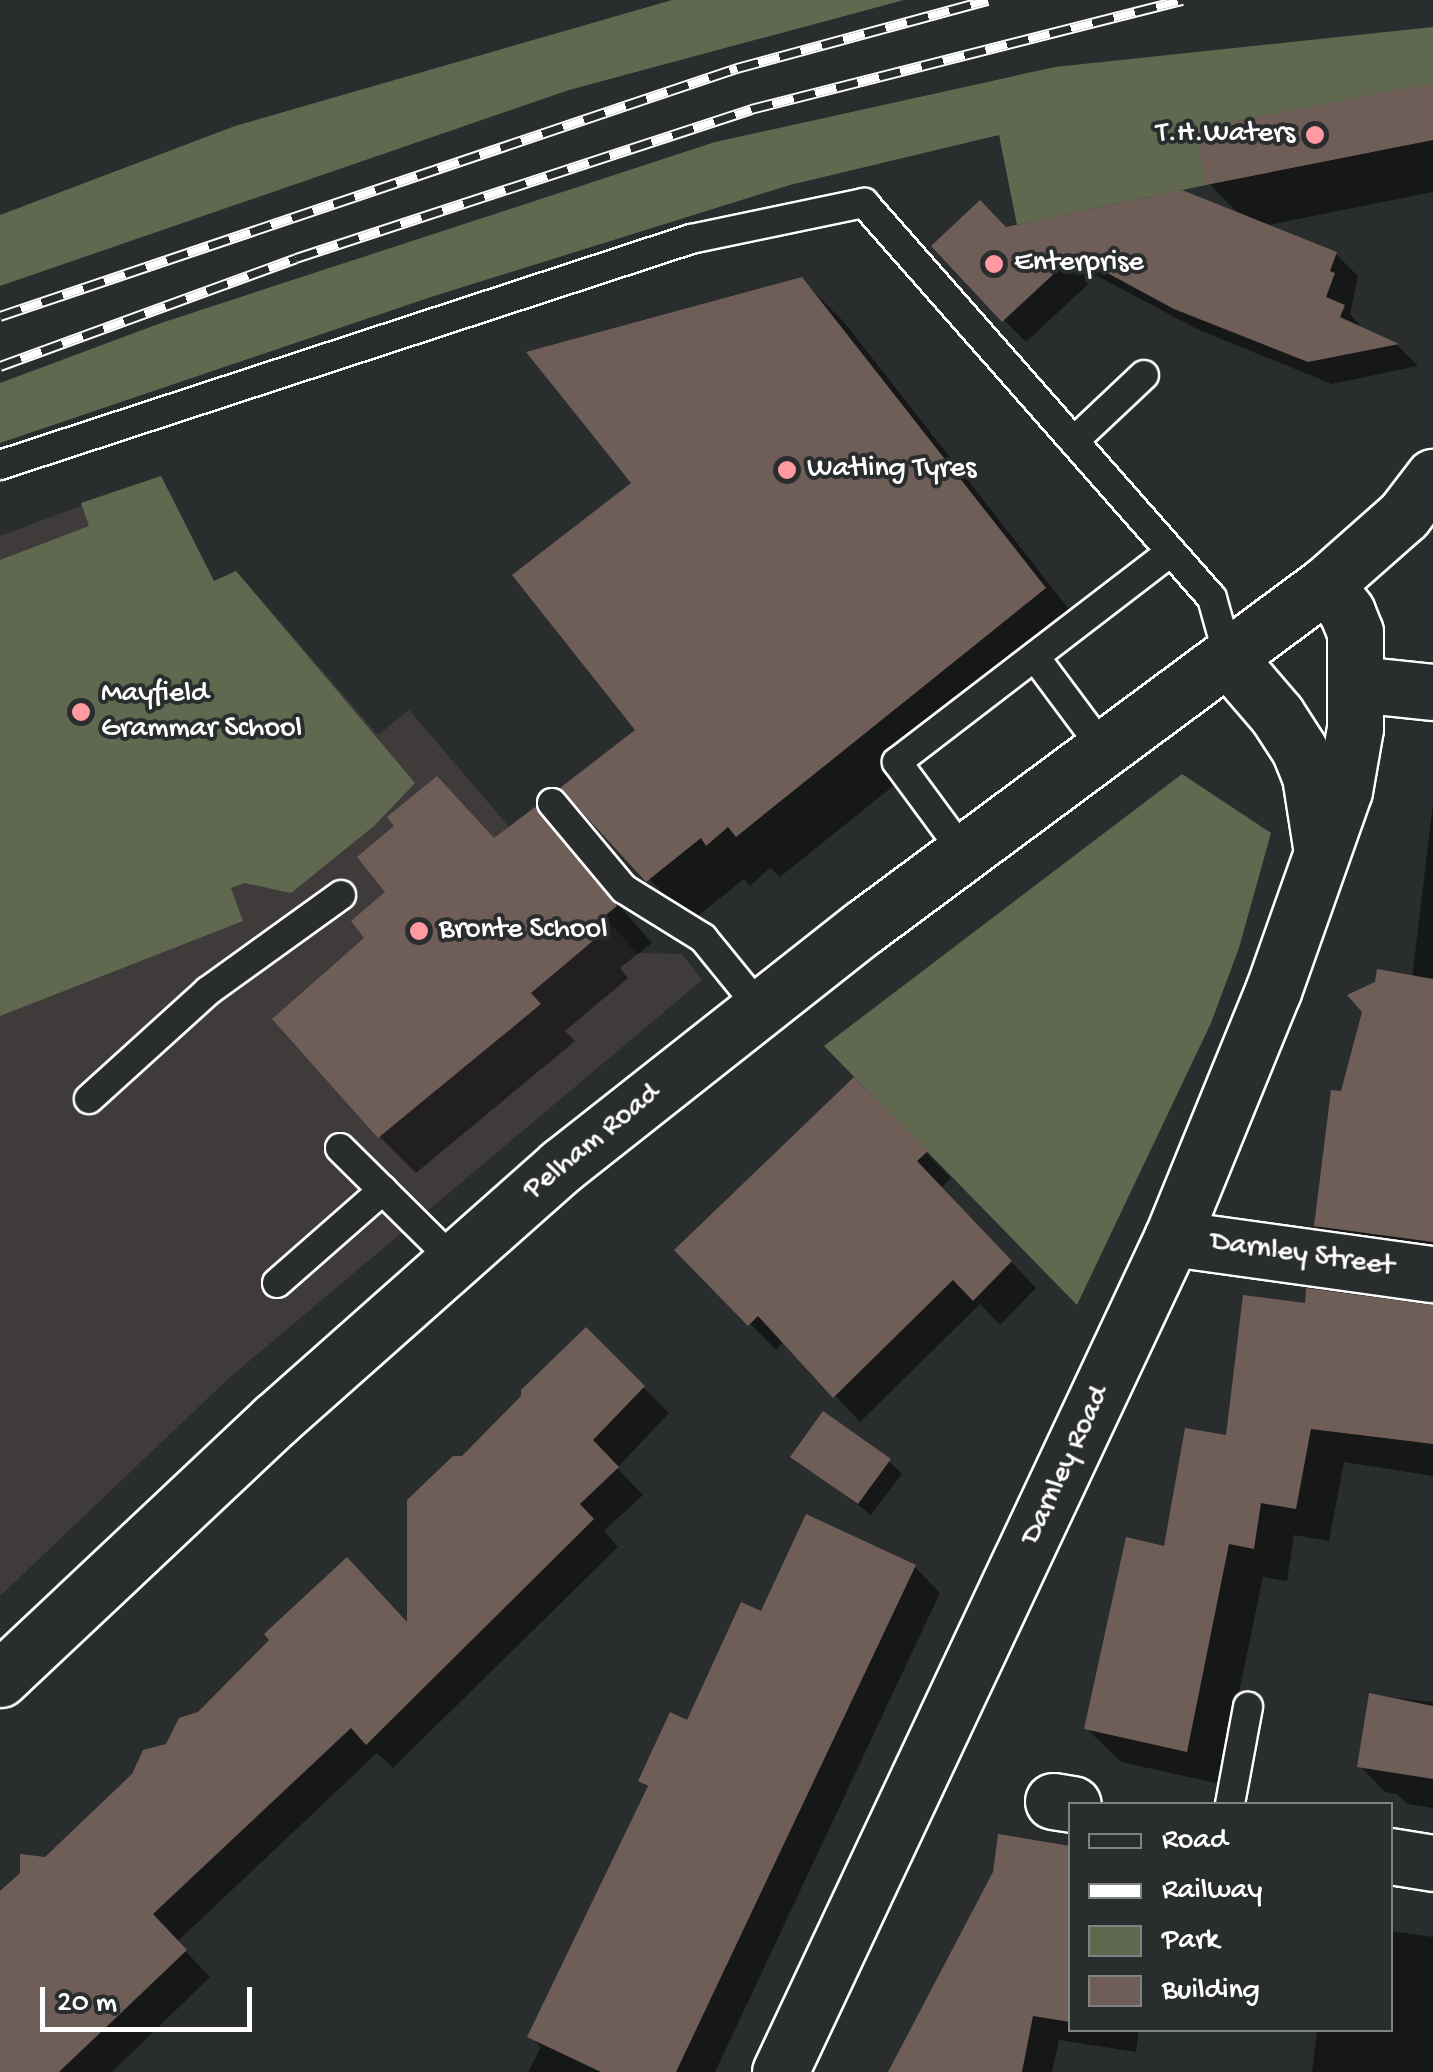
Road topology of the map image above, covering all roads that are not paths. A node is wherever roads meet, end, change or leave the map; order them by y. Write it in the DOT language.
graph roads {
  1 [pos="1144,375"];
  2 [pos="1074,441"];
  3 [pos="0,465"];
  4 [pos="1433,478"];
  5 [pos="1171,552"];
  6 [pos="1326,584"];
  7 [pos="1034,657"];
  8 [pos="1229,659"];
  9 [pos="1357,684"];
  10 [pos="1433,692"];
  11 [pos="1105,751"];
  12 [pos="552,803"];
  13 [pos="1322,846"];
  14 [pos="964,853"];
  15 [pos="342,895"];
  16 [pos="759,1007"];
  17 [pos="88,1099"];
  18 [pos="340,1148"];
  19 [pos="383,1190"];
  20 [pos="1172,1238"];
  21 [pos="453,1260"];
  22 [pos="1433,1274"];
  23 [pos="277,1283"];
  24 [pos="0,1680"];
  25 [pos="1248,1707"];
  26 [pos="1230,1802"];
  27 [pos="1393,1857"];
  28 [pos="1433,1864"];
  29 [pos="780,2072"];
  1 -- 2 [label="lane"];
  2 -- 3 [label="lane"];
  2 -- 5 [label="lane"];
  4 -- 6 [label="street"];
  5 -- 7 [label="lane"];
  5 -- 8 [label="lane"];
  6 -- 8 [label="street"];
  6 -- 9 [label="street, Darnley Road"];
  7 -- 11 [label="lane"];
  7 -- 14 [label="lane"];
  8 -- 11 [label="street, Pelham Road"];
  8 -- 13 [label="street, Darnley Road"];
  9 -- 10 [label="street"];
  9 -- 13 [label="street, Darnley Road"];
  11 -- 14 [label="street, Pelham Road"];
  12 -- 16 [label="lane"];
  13 -- 20 [label="street, Darnley Road"];
  14 -- 16 [label="street, Pelham Road"];
  15 -- 17 [label="lane"];
  16 -- 21 [label="street, Pelham Road"];
  18 -- 19 [label="lane"];
  19 -- 21 [label="lane"];
  19 -- 23 [label="lane"];
  20 -- 22 [label="street, Darnley Street"];
  20 -- 29 [label="street, Darnley Road"];
  21 -- 24 [label="street, Pelham Road"];
  25 -- 26 [label="lane"];
  27 -- 28 [label="street"];
}
